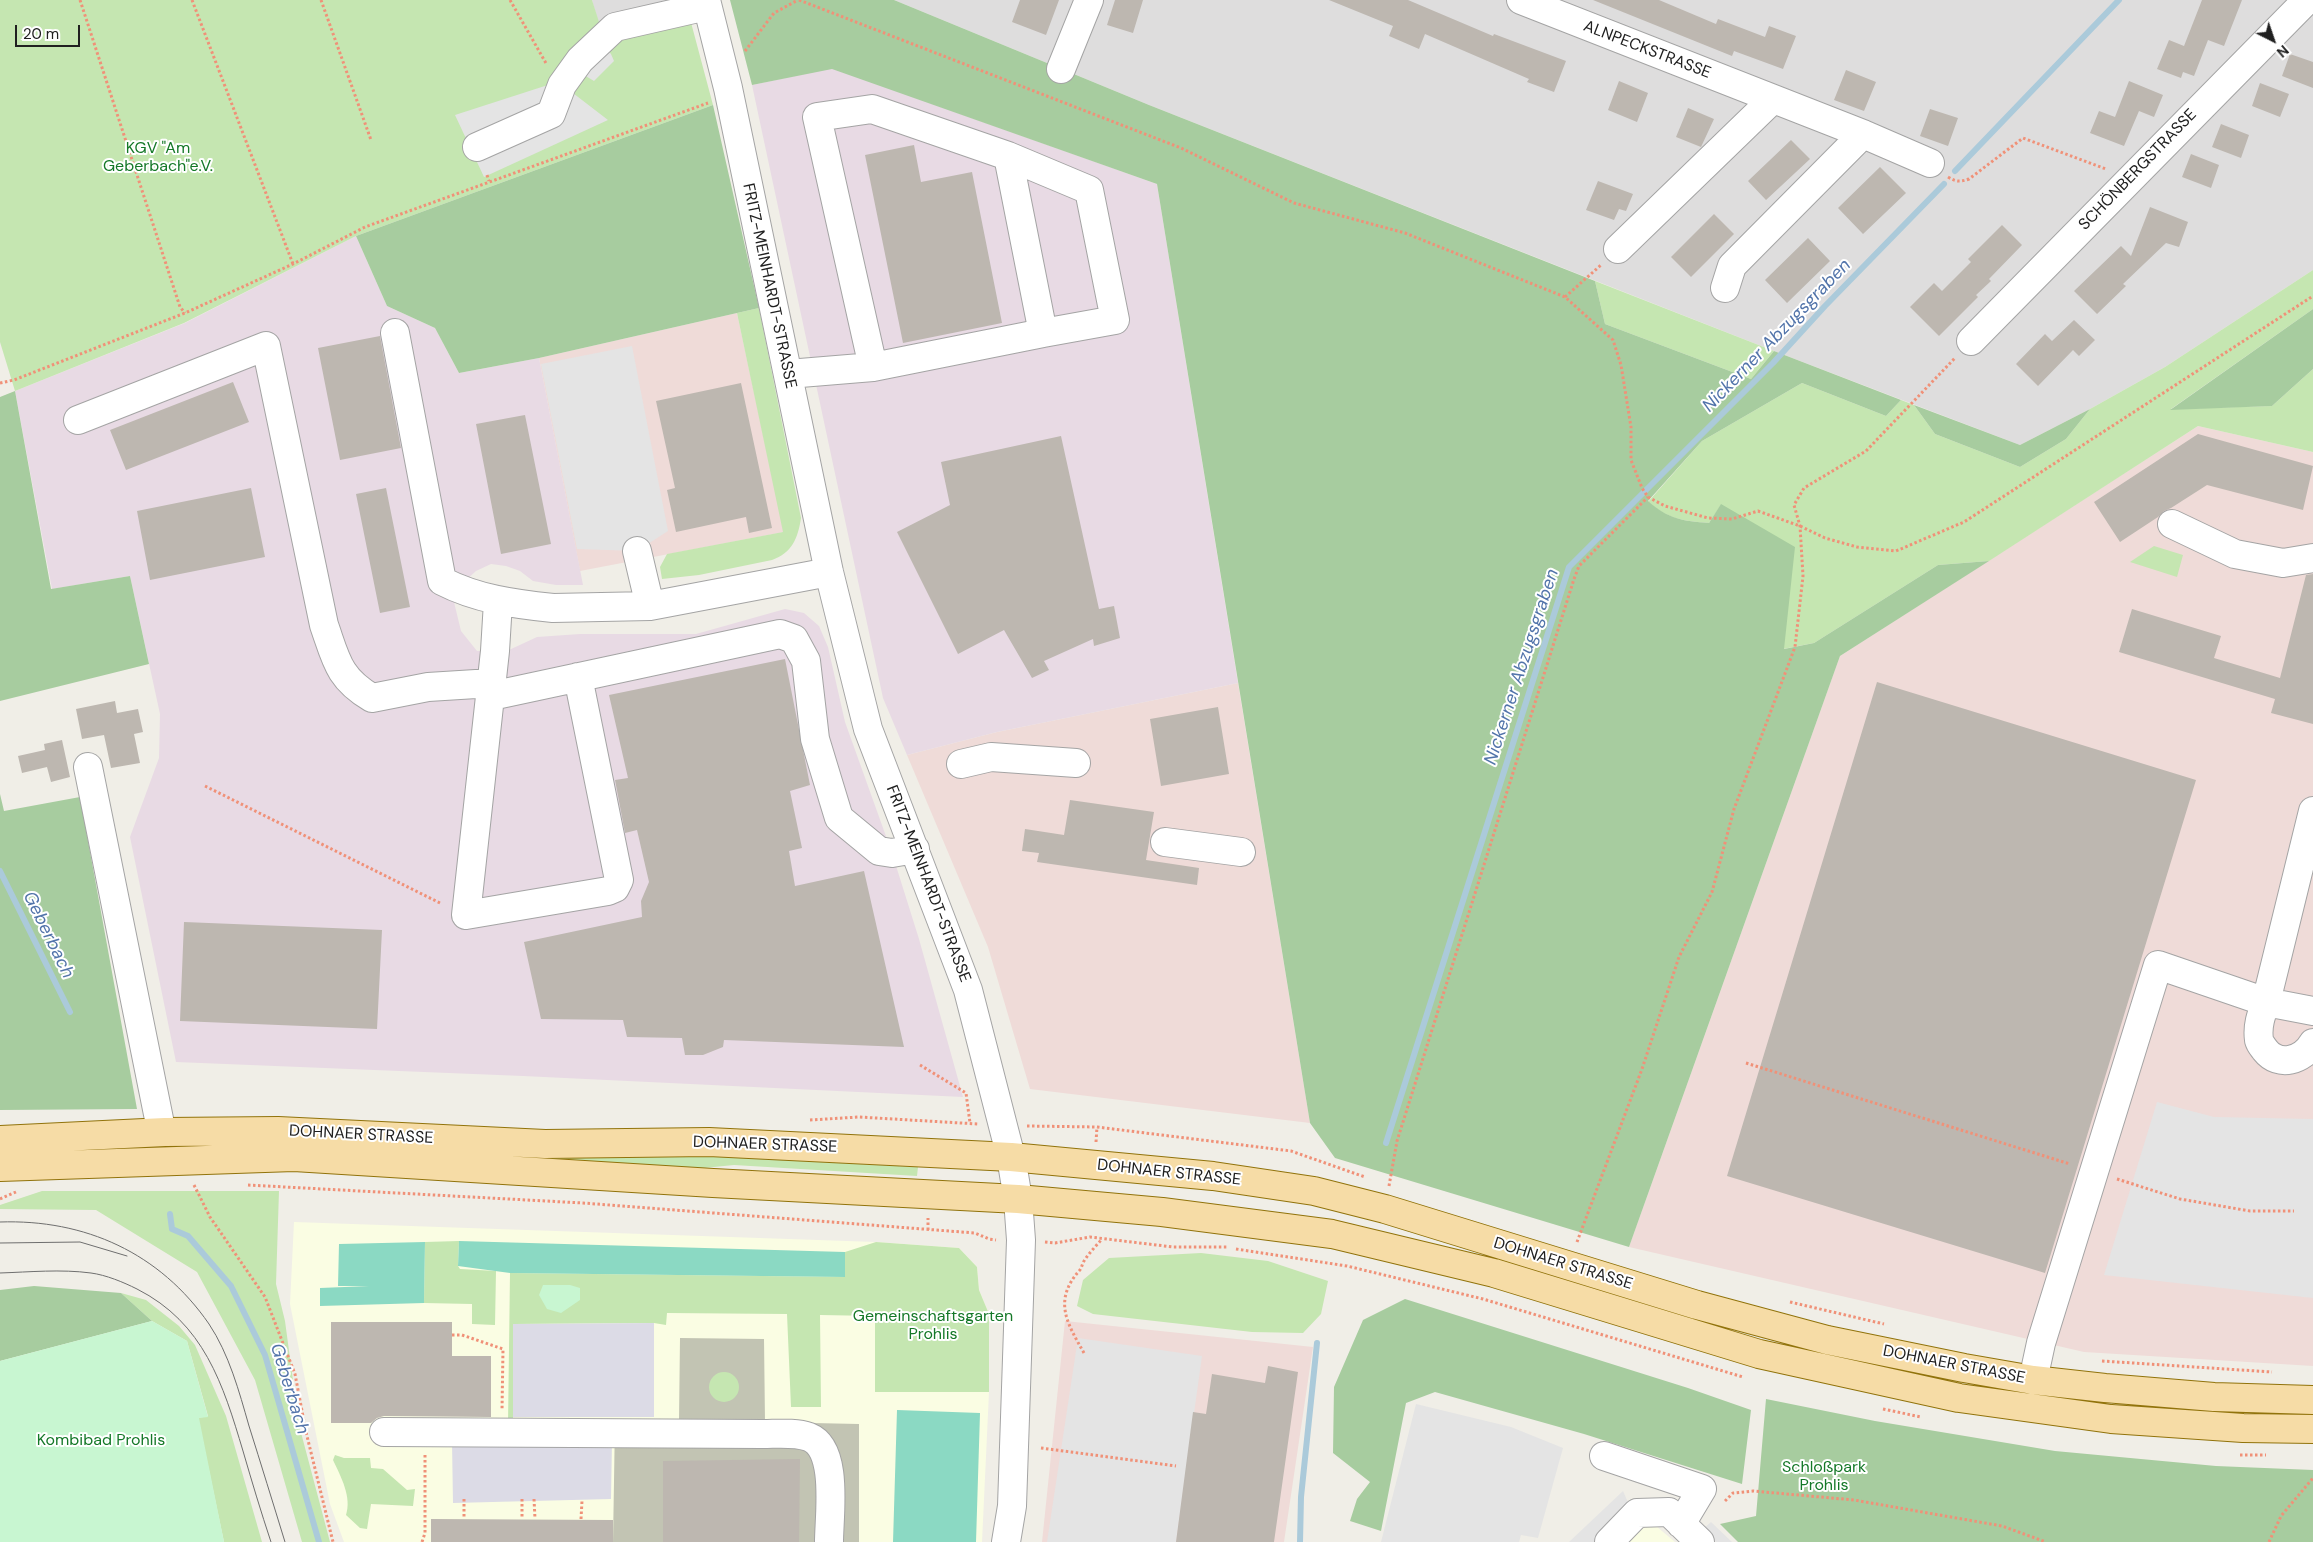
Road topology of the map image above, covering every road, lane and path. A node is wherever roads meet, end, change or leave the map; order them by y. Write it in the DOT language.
graph roads {
  1 [pos="80,0"];
  2 [pos="192,0"];
  3 [pos="321,0"];
  4 [pos="510,0"];
  5 [pos="798,0"];
  6 [pos="1089,0"];
  7 [pos="1521,0"];
  8 [pos="2307,0"];
  9 [pos="707,3"];
  10 [pos="1061,69"];
  11 [pos="562,85"];
  12 [pos="728,92"];
  13 [pos="1773,99"];
  14 [pos="1863,134"];
  15 [pos="371,140"];
  16 [pos="477,147"];
  17 [pos="1008,156"];
  18 [pos="1930,163"];
  19 [pos="2133,174"];
  20 [pos="487,175"];
  21 [pos="489,181"];
  22 [pos="1961,182"];
  23 [pos="1618,249"];
  24 [pos="293,264"];
  25 [pos="1725,288"];
  26 [pos="2313,296"];
  27 [pos="1565,297"];
  28 [pos="185,313"];
  29 [pos="395,333"];
  30 [pos="1043,334"];
  31 [pos="1971,341"];
  32 [pos="873,367"];
  33 [pos="788,374"];
  34 [pos="0,383"];
  35 [pos="78,420"];
  36 [pos="1648,497"];
  37 [pos="2172,524"];
  38 [pos="1800,526"];
  39 [pos="637,550"];
  40 [pos="2313,558"];
  41 [pos="829,572"];
  42 [pos="498,602"];
  43 [pos="650,606"];
  44 [pos="578,677"];
  45 [pos="491,689"];
  46 [pos="1076,763"];
  47 [pos="961,764"];
  48 [pos="88,767"];
  49 [pos="205,786"];
  50 [pos="2313,811"];
  51 [pos="1165,842"];
  52 [pos="915,849"];
  53 [pos="1241,852"];
  54 [pos="466,915"];
  55 [pos="2266,1002"];
  56 [pos="2313,1011"];
  57 [pos="2313,1043"];
  58 [pos="1746,1063"];
  59 [pos="920,1065"];
  60 [pos="970,1123"];
  61 [pos="1004,1126"];
  62 [pos="165,1132"];
  63 [pos="0,1140"];
  64 [pos="1011,1157"];
  65 [pos="0,1167"];
  66 [pos="2094,1172"];
  67 [pos="1372,1179"];
  68 [pos="1380,1182"];
  69 [pos="202,1183"];
  70 [pos="242,1185"];
  71 [pos="1391,1194"];
  72 [pos="1018,1199"];
  73 [pos="2294,1210"];
  74 [pos="1090,1237"];
  75 [pos="1102,1239"];
  76 [pos="1021,1240"];
  77 [pos="1567,1240"];
  78 [pos="1577,1243"];
  79 [pos="1586,1246"];
  80 [pos="1786,1302"];
  81 [pos="1890,1326"];
  82 [pos="452,1335"];
  83 [pos="1084,1353"];
  84 [pos="2100,1361"];
  85 [pos="2274,1372"];
  86 [pos="2033,1380"];
  87 [pos="2313,1400"];
  88 [pos="2313,1429"];
  89 [pos="384,1432"];
  90 [pos="426,1432"];
  91 [pos="502,1433"];
  92 [pos="1041,1448"];
  93 [pos="1604,1456"];
  94 [pos="1176,1466"];
  95 [pos="2313,1478"];
  96 [pos="1733,1493"];
  97 [pos="464,1499"];
  98 [pos="522,1499"];
  99 [pos="534,1499"];
  100 [pos="582,1501"];
  101 [pos="1012,1506"];
  102 [pos="464,1519"];
  103 [pos="522,1519"];
  104 [pos="535,1519"];
  105 [pos="581,1519"];
  106 [pos="1691,1533"];
  107 [pos="333,1542"];
  108 [pos="422,1542"];
  109 [pos="829,1542"];
  110 [pos="1006,1542"];
  111 [pos="1018,1542"];
  112 [pos="1609,1542"];
  113 [pos="2046,1542"];
  114 [pos="2268,1542"];
  1 -- 28 [label="path"];
  2 -- 24 [label="path"];
  3 -- 15 [label="path"];
  4 -- 11 [label="path"];
  5 -- 12 [label="path"];
  5 -- 27 [label="path"];
  6 -- 10 [label="street"];
  7 -- 13 [label="street, ALNPECKSTRASSE"];
  8 -- 19 [label="street, SCHÖNBERGSTRASSE"];
  9 -- 11 [label="street"];
  9 -- 12 [label="street, FRITZ-MEINHARDT-STRASSE"];
  11 -- 16 [label="street"];
  12 -- 21 [label="path"];
  12 -- 33 [label="street, FRITZ-MEINHARDT-STRASSE"];
  13 -- 14 [label="street, ALNPECKSTRASSE"];
  13 -- 23 [label="street"];
  14 -- 18 [label="street, ALNPECKSTRASSE"];
  14 -- 25 [label="street"];
  17 -- 30 [label="street"];
  17 -- 30 [label="street"];
  17 -- 32 [label="street"];
  19 -- 22 [label="path"];
  19 -- 31 [label="street, SCHÖNBERGSTRASSE"];
  20 -- 21 [label="path"];
  21 -- 24 [label="path"];
  23 -- 27 [label="path"];
  24 -- 28 [label="path"];
  26 -- 38 [label="path"];
  27 -- 36 [label="path"];
  28 -- 34 [label="path"];
  29 -- 42 [label="street"];
  30 -- 32 [label="street"];
  31 -- 38 [label="path"];
  32 -- 33 [label="street"];
  33 -- 41 [label="street, FRITZ-MEINHARDT-STRASSE"];
  35 -- 45 [label="street"];
  36 -- 38 [label="path"];
  36 -- 71 [label="path"];
  37 -- 40 [label="street"];
  38 -- 78 [label="path"];
  39 -- 43 [label="street"];
  41 -- 43 [label="street"];
  41 -- 52 [label="street, FRITZ-MEINHARDT-STRASSE"];
  42 -- 43 [label="street"];
  42 -- 45 [label="street"];
  44 -- 45 [label="street"];
  44 -- 52 [label="street"];
  44 -- 54 [label="street"];
  45 -- 54 [label="street"];
  46 -- 47 [label="street"];
  48 -- 62 [label="street"];
  49 -- 54 [label="path"];
  50 -- 55 [label="street"];
  51 -- 53 [label="street"];
  52 -- 61 [label="street, FRITZ-MEINHARDT-STRASSE"];
  55 -- 56 [label="street"];
  55 -- 57 [label="street"];
  55 -- 66 [label="street"];
  58 -- 66 [label="path"];
  59 -- 60 [label="path"];
  61 -- 64 [label="street, FRITZ-MEINHARDT-STRASSE"];
  61 -- 67 [label="path"];
  62 -- 63 [label="main road, DOHNAER STRASSE"];
  62 -- 64 [label="main road, DOHNAER STRASSE"];
  64 -- 71 [label="main road, DOHNAER STRASSE"];
  64 -- 72 [label="street, FRITZ-MEINHARDT-STRASSE"];
  65 -- 72 [label="main road, DOHNAER STRASSE"];
  66 -- 73 [label="path"];
  66 -- 86 [label="street"];
  68 -- 71 [label="path"];
  69 -- 107 [label="path"];
  70 -- 76 [label="path"];
  71 -- 86 [label="main road, DOHNAER STRASSE"];
  72 -- 76 [label="street, FRITZ-MEINHARDT-STRASSE"];
  72 -- 88 [label="main road, DOHNAER STRASSE"];
  74 -- 76 [label="path"];
  75 -- 83 [label="path"];
  76 -- 101 [label="street, FRITZ-MEINHARDT-STRASSE"];
  77 -- 78 [label="path"];
  78 -- 79 [label="path"];
  80 -- 81 [label="path"];
  82 -- 91 [label="path"];
  84 -- 85 [label="path"];
  86 -- 87 [label="main road, DOHNAER STRASSE"];
  89 -- 90 [label="street"];
  90 -- 91 [label="street"];
  90 -- 108 [label="path"];
  91 -- 109 [label="street"];
  92 -- 94 [label="path"];
  93 -- 106 [label="street"];
  95 -- 114 [label="path"];
  96 -- 113 [label="path"];
  97 -- 102 [label="path"];
  98 -- 103 [label="path"];
  99 -- 104 [label="path"];
  100 -- 105 [label="path"];
  101 -- 110 [label="street"];
  101 -- 111 [label="street"];
  106 -- 112 [label="street"];
}
